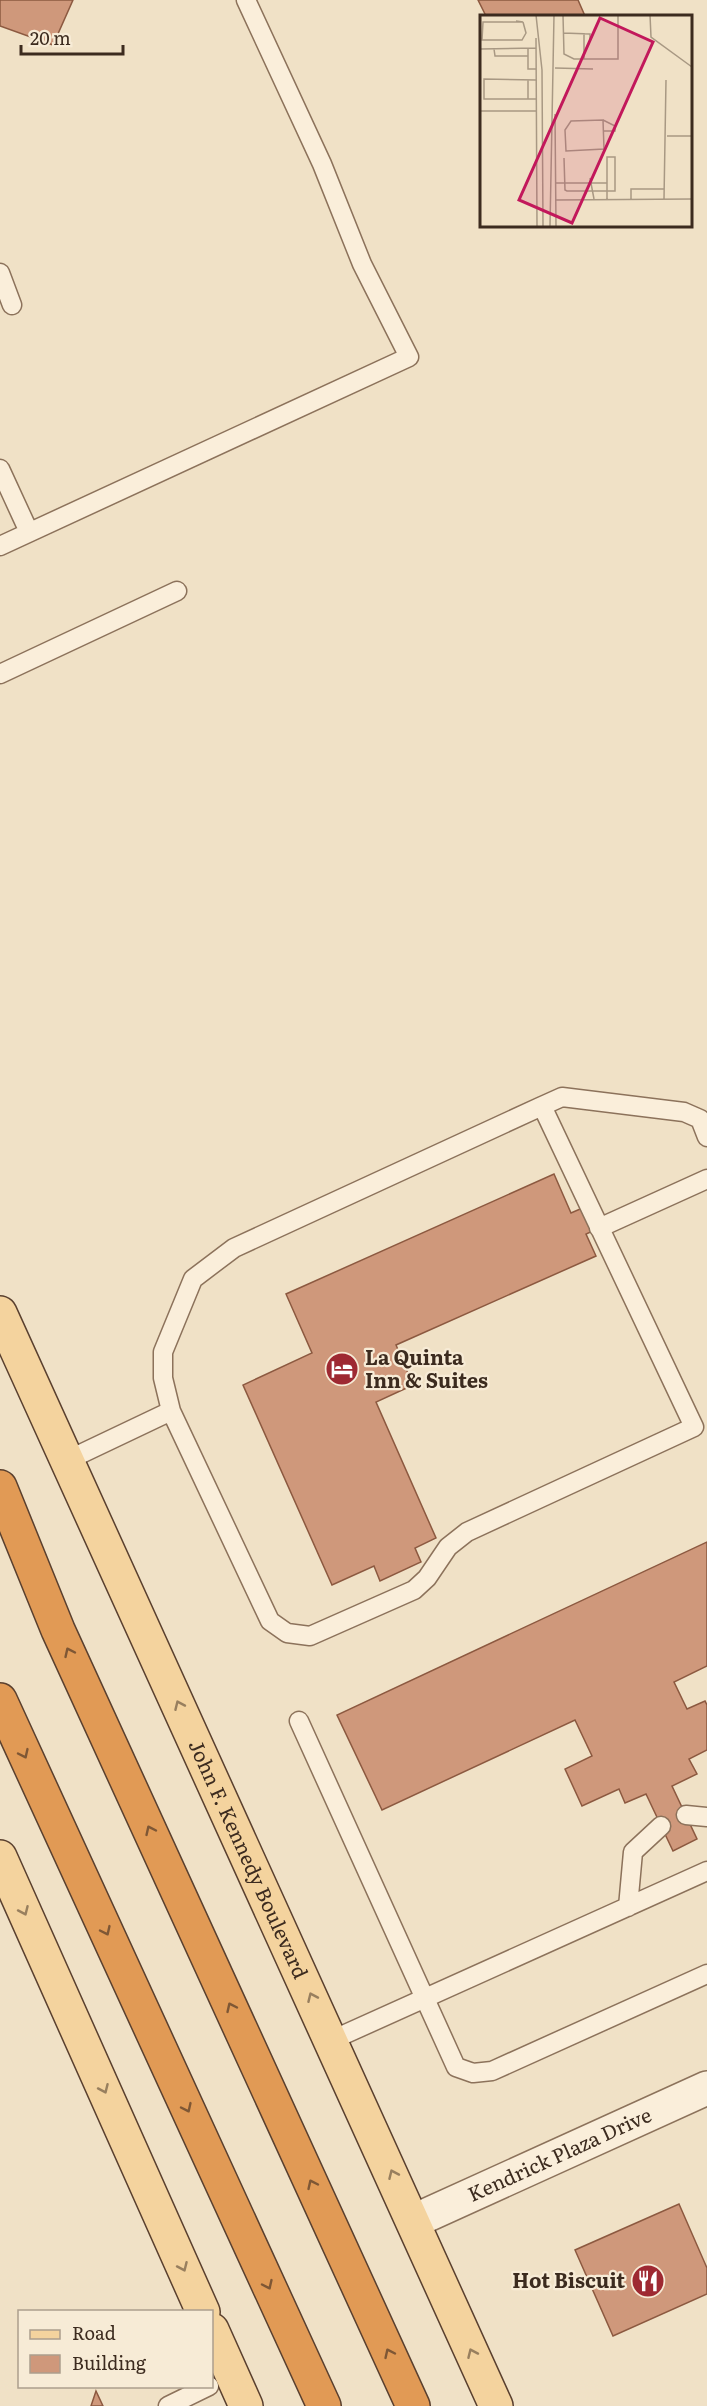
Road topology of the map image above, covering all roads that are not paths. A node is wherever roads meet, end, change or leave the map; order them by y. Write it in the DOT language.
graph roads {
  1 [pos="246,0"];
  2 [pos="0,273"];
  3 [pos="12,305"];
  4 [pos="0,469"];
  5 [pos="29,532"];
  6 [pos="0,546"];
  7 [pos="177,591"];
  8 [pos="0,674"];
  9 [pos="542,1106"];
  10 [pos="707,1137"];
  11 [pos="707,1179"];
  12 [pos="600,1228"];
  13 [pos="0,1313"];
  14 [pos="171,1411"];
  15 [pos="68,1460"];
  16 [pos="0,1487"];
  17 [pos="0,1700"];
  18 [pos="299,1721"];
  19 [pos="686,1815"];
  20 [pos="707,1817"];
  21 [pos="662,1826"];
  22 [pos="0,1857"];
  23 [pos="707,1871"];
  24 [pos="628,1907"];
  25 [pos="707,1974"];
  26 [pos="425,1998"];
  27 [pos="332,2040"];
  28 [pos="707,2088"];
  29 [pos="414,2221"];
  30 [pos="202,2310"];
  31 [pos="213,2339"];
  32 [pos="218,2383"];
  33 [pos="207,2388"];
  34 [pos="168,2406"];
  35 [pos="246,2406"];
  36 [pos="324,2406"];
  37 [pos="413,2406"];
  38 [pos="496,2406"];
  1 -- 5 [label="lane"];
  2 -- 3 [label="lane"];
  4 -- 5 [label="lane"];
  5 -- 6 [label="lane"];
  7 -- 8 [label="lane"];
  9 -- 10 [label="lane"];
  9 -- 12 [label="lane"];
  9 -- 14 [label="lane"];
  11 -- 12 [label="lane"];
  12 -- 14 [label="lane"];
  13 -- 15 [label="main road, John F. Kennedy Boulevard"];
  14 -- 15 [label="lane"];
  27 -- 15 [label="main road, John F. Kennedy Boulevard, one-way"];
  37 -- 16 [label="highway, one-way"];
  17 -- 36 [label="highway, one-way"];
  18 -- 26 [label="lane"];
  19 -- 20 [label="lane"];
  21 -- 24 [label="lane"];
  22 -- 30 [label="main road, one-way"];
  23 -- 24 [label="lane"];
  24 -- 26 [label="lane"];
  25 -- 26 [label="lane"];
  26 -- 27 [label="lane"];
  29 -- 27 [label="main road, John F. Kennedy Boulevard, one-way"];
  28 -- 29 [label="street, Kendrick Plaza Drive"];
  38 -- 29 [label="main road, John F. Kennedy Boulevard, one-way"];
  31 -- 32 [label="main road"];
  32 -- 35 [label="main road"];
  33 -- 34 [label="lane"];
}
